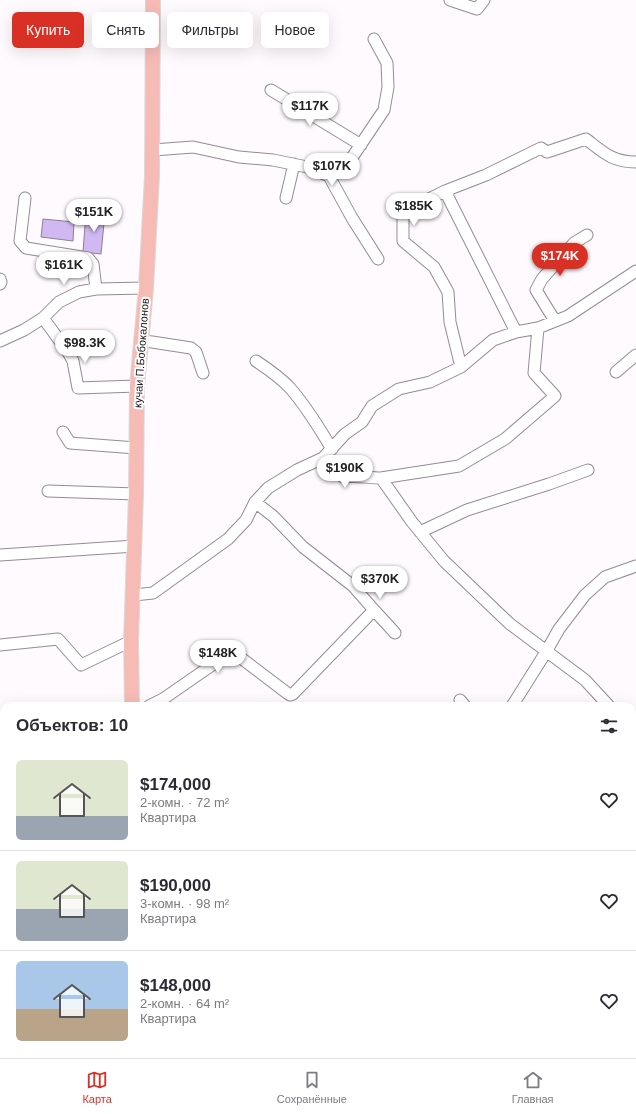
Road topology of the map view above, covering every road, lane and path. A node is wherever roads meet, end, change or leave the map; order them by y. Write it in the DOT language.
graph roads {
  1 [pos="153,0"];
  2 [pos="450,0"];
  3 [pos="480,4"];
  4 [pos="374,39"];
  5 [pos="271,90"];
  6 [pos="361,145"];
  7 [pos="153,150"];
  8 [pos="636,162"];
  9 [pos="294,164"];
  10 [pos="329,176"];
  11 [pos="444,191"];
  12 [pos="25,198"];
  13 [pos="286,198"];
  14 [pos="587,235"];
  15 [pos="378,259"];
  16 [pos="636,271"];
  17 [pos="0,279"];
  18 [pos="0,284"];
  19 [pos="146,288"];
  20 [pos="96,289"];
  21 [pos="43,318"];
  22 [pos="555,321"];
  23 [pos="538,328"];
  24 [pos="516,332"];
  25 [pos="0,341"];
  26 [pos="142,341"];
  27 [pos="636,355"];
  28 [pos="256,361"];
  29 [pos="461,367"];
  30 [pos="616,372"];
  31 [pos="203,373"];
  32 [pos="137,386"];
  33 [pos="63,432"];
  34 [pos="136,448"];
  35 [pos="332,449"];
  36 [pos="323,458"];
  37 [pos="588,470"];
  38 [pos="381,478"];
  39 [pos="48,491"];
  40 [pos="136,494"];
  41 [pos="255,502"];
  42 [pos="420,532"];
  43 [pos="134,546"];
  44 [pos="0,555"];
  45 [pos="636,566"];
  46 [pos="134,594"];
  47 [pos="374,610"];
  48 [pos="395,633"];
  49 [pos="131,641"];
  50 [pos="0,645"];
  51 [pos="546,652"];
  52 [pos="132,702"];
  53 [pos="157,702"];
  54 [pos="515,702"];
  55 [pos="605,702"];
  1 -- 7 [label="main road, кучаи П.Бобокалонов"];
  2 -- 3 [label="street"];
  4 -- 6 [label="street"];
  5 -- 6 [label="street"];
  6 -- 10 [label="street"];
  7 -- 9 [label="street"];
  7 -- 19 [label="main road, кучаи П.Бобокалонов"];
  8 -- 11 [label="street"];
  9 -- 10 [label="street"];
  9 -- 13 [label="street"];
  10 -- 15 [label="street"];
  11 -- 24 [label="street"];
  11 -- 29 [label="street"];
  12 -- 20 [label="street"];
  14 -- 22 [label="street"];
  16 -- 22 [label="street"];
  17 -- 18 [label="street"];
  19 -- 20 [label="street"];
  19 -- 26 [label="main road, кучаи П.Бобокалонов"];
  20 -- 21 [label="street"];
  21 -- 25 [label="street"];
  21 -- 32 [label="street"];
  22 -- 23 [label="street"];
  23 -- 24 [label="street"];
  23 -- 38 [label="street"];
  24 -- 29 [label="street"];
  26 -- 31 [label="street"];
  26 -- 32 [label="main road, кучаи П.Бобокалонов"];
  27 -- 30 [label="street"];
  28 -- 35 [label="street"];
  29 -- 35 [label="street"];
  32 -- 34 [label="main road, кучаи П.Бобокалонов"];
  33 -- 34 [label="street"];
  34 -- 40 [label="main road, кучаи П.Бобокалонов"];
  35 -- 36 [label="street"];
  36 -- 38 [label="street"];
  36 -- 41 [label="street"];
  37 -- 42 [label="street"];
  38 -- 42 [label="street"];
  39 -- 40 [label="street"];
  40 -- 43 [label="main road, кучаи П.Бобокалонов"];
  41 -- 46 [label="street"];
  41 -- 47 [label="street"];
  42 -- 51 [label="street"];
  43 -- 44 [label="street"];
  43 -- 46 [label="main road, кучаи П.Бобокалонов"];
  45 -- 51 [label="street"];
  46 -- 49 [label="main road, кучаи П.Бобокалонов"];
  47 -- 48 [label="street"];
  47 -- 53 [label="street"];
  49 -- 50 [label="street"];
  49 -- 52 [label="main road, кучаи П.Бобокалонов"];
  51 -- 54 [label="street"];
  51 -- 55 [label="street"];
}
